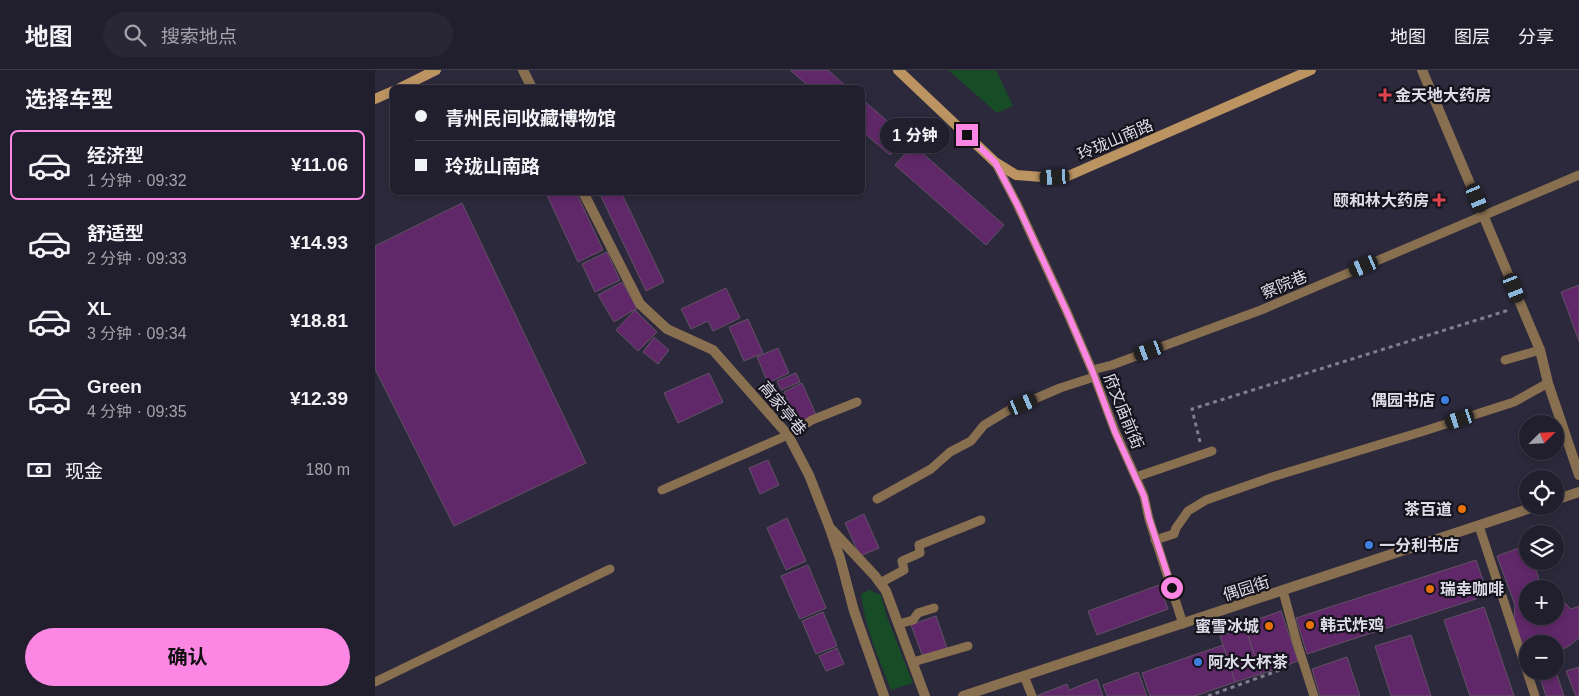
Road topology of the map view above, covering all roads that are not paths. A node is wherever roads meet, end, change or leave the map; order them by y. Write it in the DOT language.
graph roads {
  1 [pos="436,70"];
  2 [pos="523,70"];
  3 [pos="898,70"];
  4 [pos="1422,70"];
  5 [pos="1304,71"];
  6 [pos="406,85"];
  7 [pos="530,85"];
  8 [pos="390,92"];
  9 [pos="375,100"];
  10 [pos="995,162"];
  11 [pos="1579,175"];
  12 [pos="585,195"];
  13 [pos="1485,216"];
  14 [pos="1540,350"];
  15 [pos="1505,360"];
  16 [pos="1093,373"];
  17 [pos="1548,383"];
  18 [pos="857,402"];
  19 [pos="788,435"];
  20 [pos="1212,451"];
  21 [pos="1579,475"];
  22 [pos="1136,477"];
  23 [pos="662,490"];
  24 [pos="1579,492"];
  25 [pos="1564,497"];
  26 [pos="877,499"];
  27 [pos="1519,512"];
  28 [pos="981,520"];
  29 [pos="829,526"];
  30 [pos="1479,526"];
  31 [pos="1155,540"];
  32 [pos="611,569"];
  33 [pos="880,582"];
  34 [pos="1283,591"];
  35 [pos="934,608"];
  36 [pos="899,624"];
  37 [pos="1183,624"];
  38 [pos="969,646"];
  39 [pos="913,662"];
  40 [pos="1024,676"];
  41 [pos="375,682"];
  42 [pos="884,696"];
  43 [pos="925,696"];
  44 [pos="963,696"];
  45 [pos="1032,696"];
  46 [pos="1314,696"];
  47 [pos="1535,696"];
  1 -- 6 [label="street"];
  2 -- 7 [label="street"];
  3 -- 10 [label="street, 玲珑山南路"];
  4 -- 13 [label="street"];
  5 -- 10 [label="street, 玲珑山南路"];
  8 -- 9 [label="street"];
  10 -- 16 [label="lane, 府文庙前街"];
  11 -- 13 [label="lane, 察院巷"];
  12 -- 19 [label="street, 高家亭巷"];
  13 -- 14 [label="street"];
  13 -- 16 [label="lane, 察院巷"];
  14 -- 15 [label="lane"];
  14 -- 17 [label="street"];
  16 -- 22 [label="lane, 府文庙前街"];
  16 -- 26 [label="lane, 察院巷"];
  17 -- 21 [label="street"];
  17 -- 31 [label="lane"];
  18 -- 19 [label="lane"];
  19 -- 23 [label="lane"];
  19 -- 29 [label="street, 高家亭巷"];
  20 -- 22 [label="lane"];
  22 -- 31 [label="lane, 府文庙前街"];
  24 -- 25 [label="street"];
  27 -- 30 [label="street, 偶园街"];
  28 -- 33 [label="lane"];
  29 -- 33 [label="street"];
  29 -- 42 [label="street, 高家亭巷"];
  30 -- 34 [label="street, 偶园街"];
  30 -- 47 [label="lane"];
  31 -- 37 [label="lane, 府文庙前街"];
  32 -- 41 [label="lane"];
  33 -- 36 [label="street"];
  34 -- 37 [label="street, 偶园街"];
  34 -- 46 [label="lane"];
  35 -- 36 [label="lane"];
  36 -- 39 [label="street"];
  37 -- 40 [label="street, 偶园街"];
  38 -- 39 [label="lane"];
  39 -- 43 [label="street"];
  40 -- 44 [label="street, 偶园街"];
  40 -- 45 [label="lane"];
}
